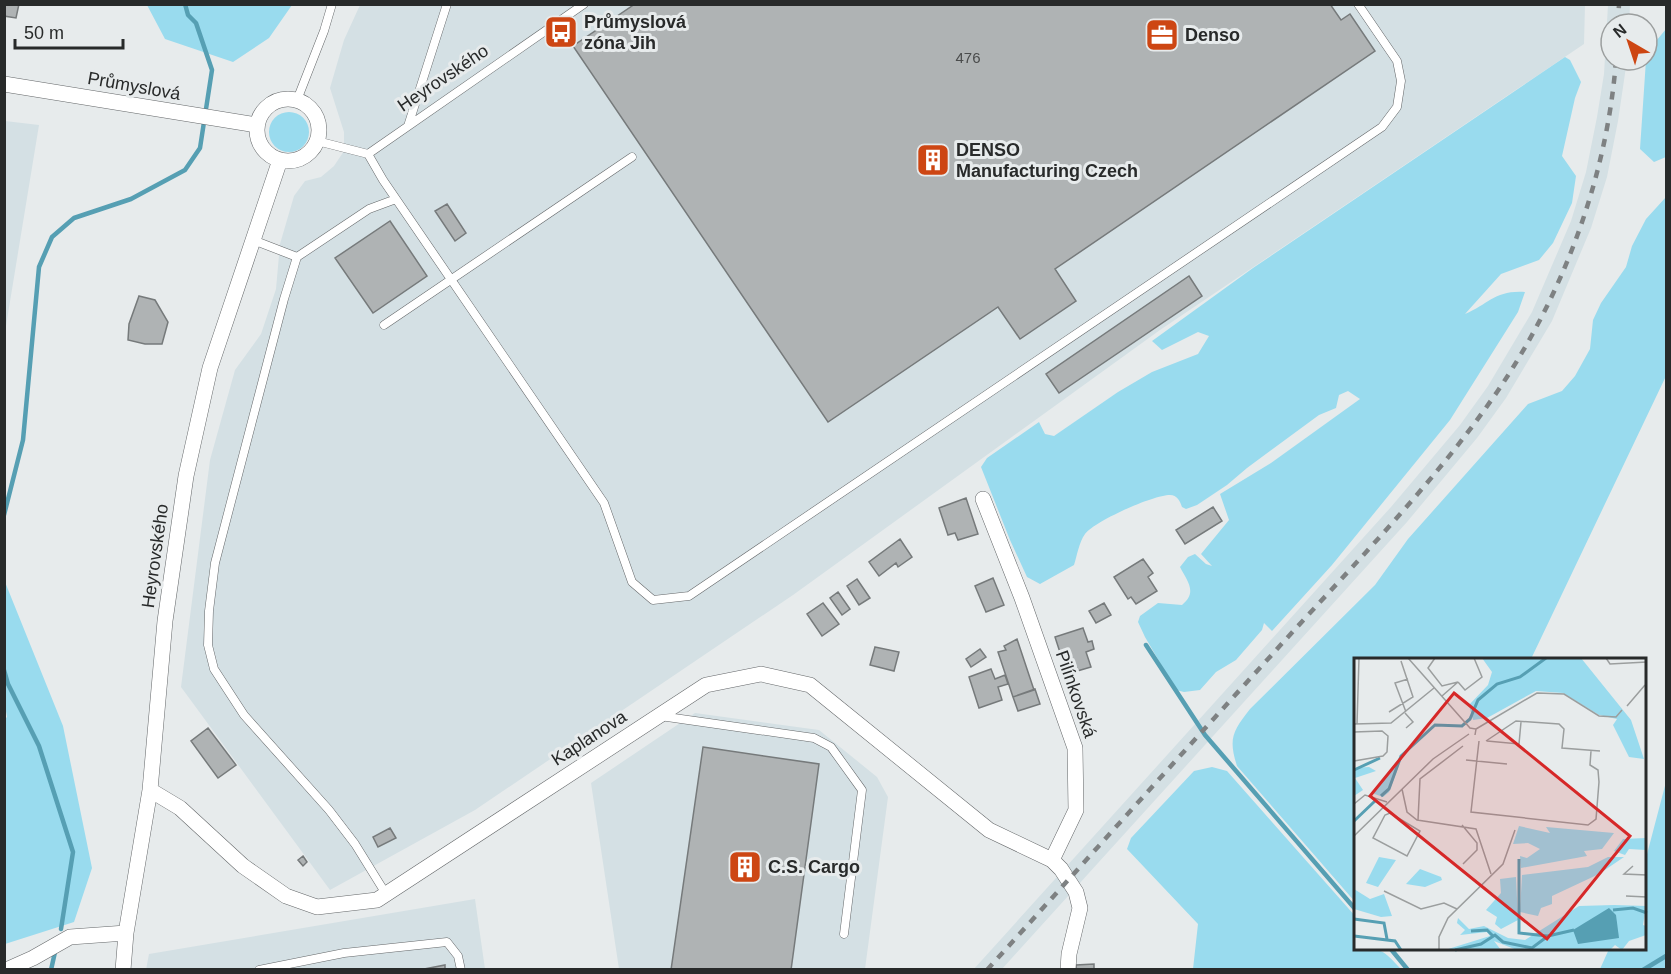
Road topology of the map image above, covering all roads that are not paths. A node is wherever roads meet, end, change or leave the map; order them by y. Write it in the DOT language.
graph roads {
  1 [pos="332,4"];
  2 [pos="447,4"];
  3 [pos="584,4"];
  4 [pos="1358,4"];
  5 [pos="4,84"];
  6 [pos="297,100"];
  7 [pos="257,125"];
  8 [pos="408,126"];
  9 [pos="317,141"];
  10 [pos="368,154"];
  11 [pos="632,157"];
  12 [pos="280,160"];
  13 [pos="396,199"];
  14 [pos="253,240"];
  15 [pos="297,256"];
  16 [pos="452,280"];
  17 [pos="384,325"];
  18 [pos="983,499"];
  19 [pos="658,716"];
  20 [pos="150,790"];
  21 [pos="1052,860"];
  22 [pos="386,894"];
  23 [pos="126,933"];
  24 [pos="844,934"];
  25 [pos="6,969"];
  26 [pos="123,969"];
  27 [pos="259,969"];
  28 [pos="461,969"];
  29 [pos="1068,969"];
  1 -- 6 [label="lane"];
  2 -- 8 [label="lane"];
  3 -- 8 [label="lane, Heyrovského"];
  4 -- 16 [label="lane"];
  5 -- 7 [label="street, Průmyslová"];
  6 -- 7 [label="street"];
  6 -- 9 [label="street"];
  7 -- 12 [label="street"];
  8 -- 10 [label="lane, Heyrovského"];
  9 -- 10 [label="lane"];
  9 -- 12 [label="street"];
  10 -- 13 [label="lane"];
  11 -- 16 [label="lane"];
  12 -- 14 [label="street, Heyrovského"];
  13 -- 15 [label="lane"];
  13 -- 16 [label="lane"];
  14 -- 15 [label="lane"];
  14 -- 20 [label="street, Heyrovského"];
  15 -- 22 [label="lane"];
  16 -- 17 [label="lane"];
  18 -- 21 [label="street, Pilínkovská"];
  19 -- 21 [label="street, Kaplanova"];
  19 -- 22 [label="street, Kaplanova"];
  19 -- 24 [label="lane"];
  20 -- 22 [label="street, Kaplanova"];
  20 -- 23 [label="street, Heyrovského"];
  21 -- 29 [label="street"];
  23 -- 25 [label="street"];
  23 -- 26 [label="street, Heyrovského"];
  27 -- 28 [label="lane"];
}
